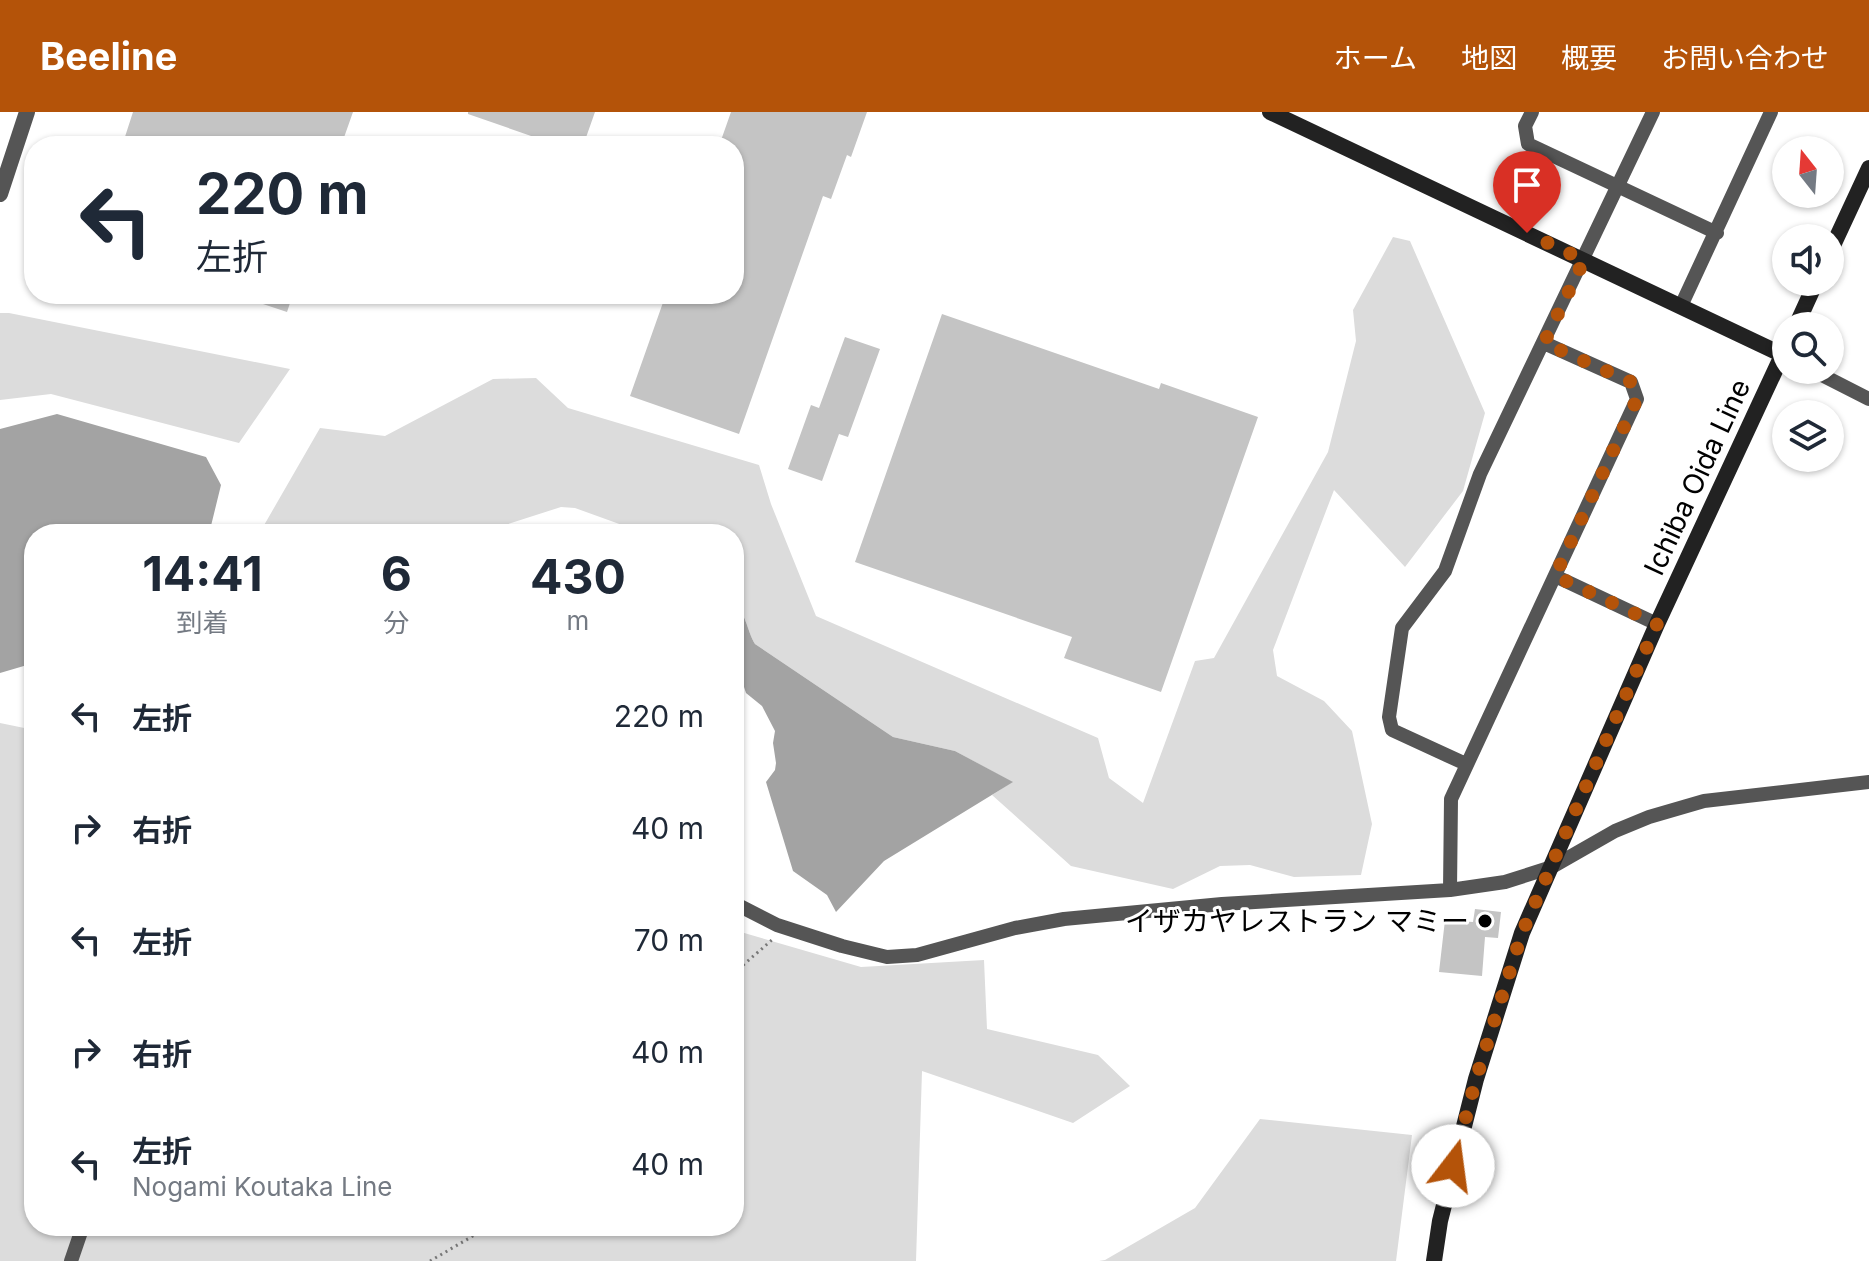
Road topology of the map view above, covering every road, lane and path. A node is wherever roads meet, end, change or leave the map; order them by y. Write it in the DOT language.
graph roads {
  1 [pos="27,112"];
  2 [pos="1270,112"];
  3 [pos="1532,112"];
  4 [pos="1653,112"];
  5 [pos="1771,112"];
  6 [pos="1869,168"];
  7 [pos="1618,186"];
  8 [pos="0,194"];
  9 [pos="1843,224"];
  10 [pos="1717,233"];
  11 [pos="1584,260"];
  12 [pos="1681,306"];
  13 [pos="1544,343"];
  14 [pos="1772,347"];
  15 [pos="1772,381"];
  16 [pos="1840,384"];
  17 [pos="1869,399"];
  18 [pos="1555,576"];
  19 [pos="1657,624"];
  20 [pos="1466,764"];
  21 [pos="1869,782"];
  22 [pos="1552,867"];
  23 [pos="1450,890"];
  24 [pos="744,908"];
  25 [pos="787,928"];
  26 [pos="744,965"];
  27 [pos="80,1236"];
  28 [pos="473,1236"];
  29 [pos="71,1261"];
  30 [pos="430,1261"];
  31 [pos="1434,1261"];
  1 -- 8 [label="street"];
  2 -- 11 [label="main road"];
  3 -- 7 [label="street"];
  4 -- 7 [label="street"];
  5 -- 10 [label="street"];
  6 -- 9 [label="main road"];
  7 -- 10 [label="street"];
  7 -- 11 [label="street"];
  10 -- 12 [label="street"];
  11 -- 12 [label="main road"];
  11 -- 13 [label="street"];
  12 -- 14 [label="main road"];
  13 -- 18 [label="street"];
  13 -- 20 [label="street"];
  15 -- 19 [label="main road, Ichiba Oida Line"];
  16 -- 17 [label="street"];
  18 -- 19 [label="street"];
  18 -- 20 [label="street"];
  19 -- 22 [label="main road, Ichiba Oida Line"];
  20 -- 23 [label="street"];
  21 -- 22 [label="street"];
  22 -- 23 [label="street"];
  22 -- 31 [label="main road, Ichiba Oida Line"];
  23 -- 25 [label="street"];
  24 -- 25 [label="street"];
  25 -- 26 [label="path"];
  27 -- 29 [label="street"];
  28 -- 30 [label="path"];
}
